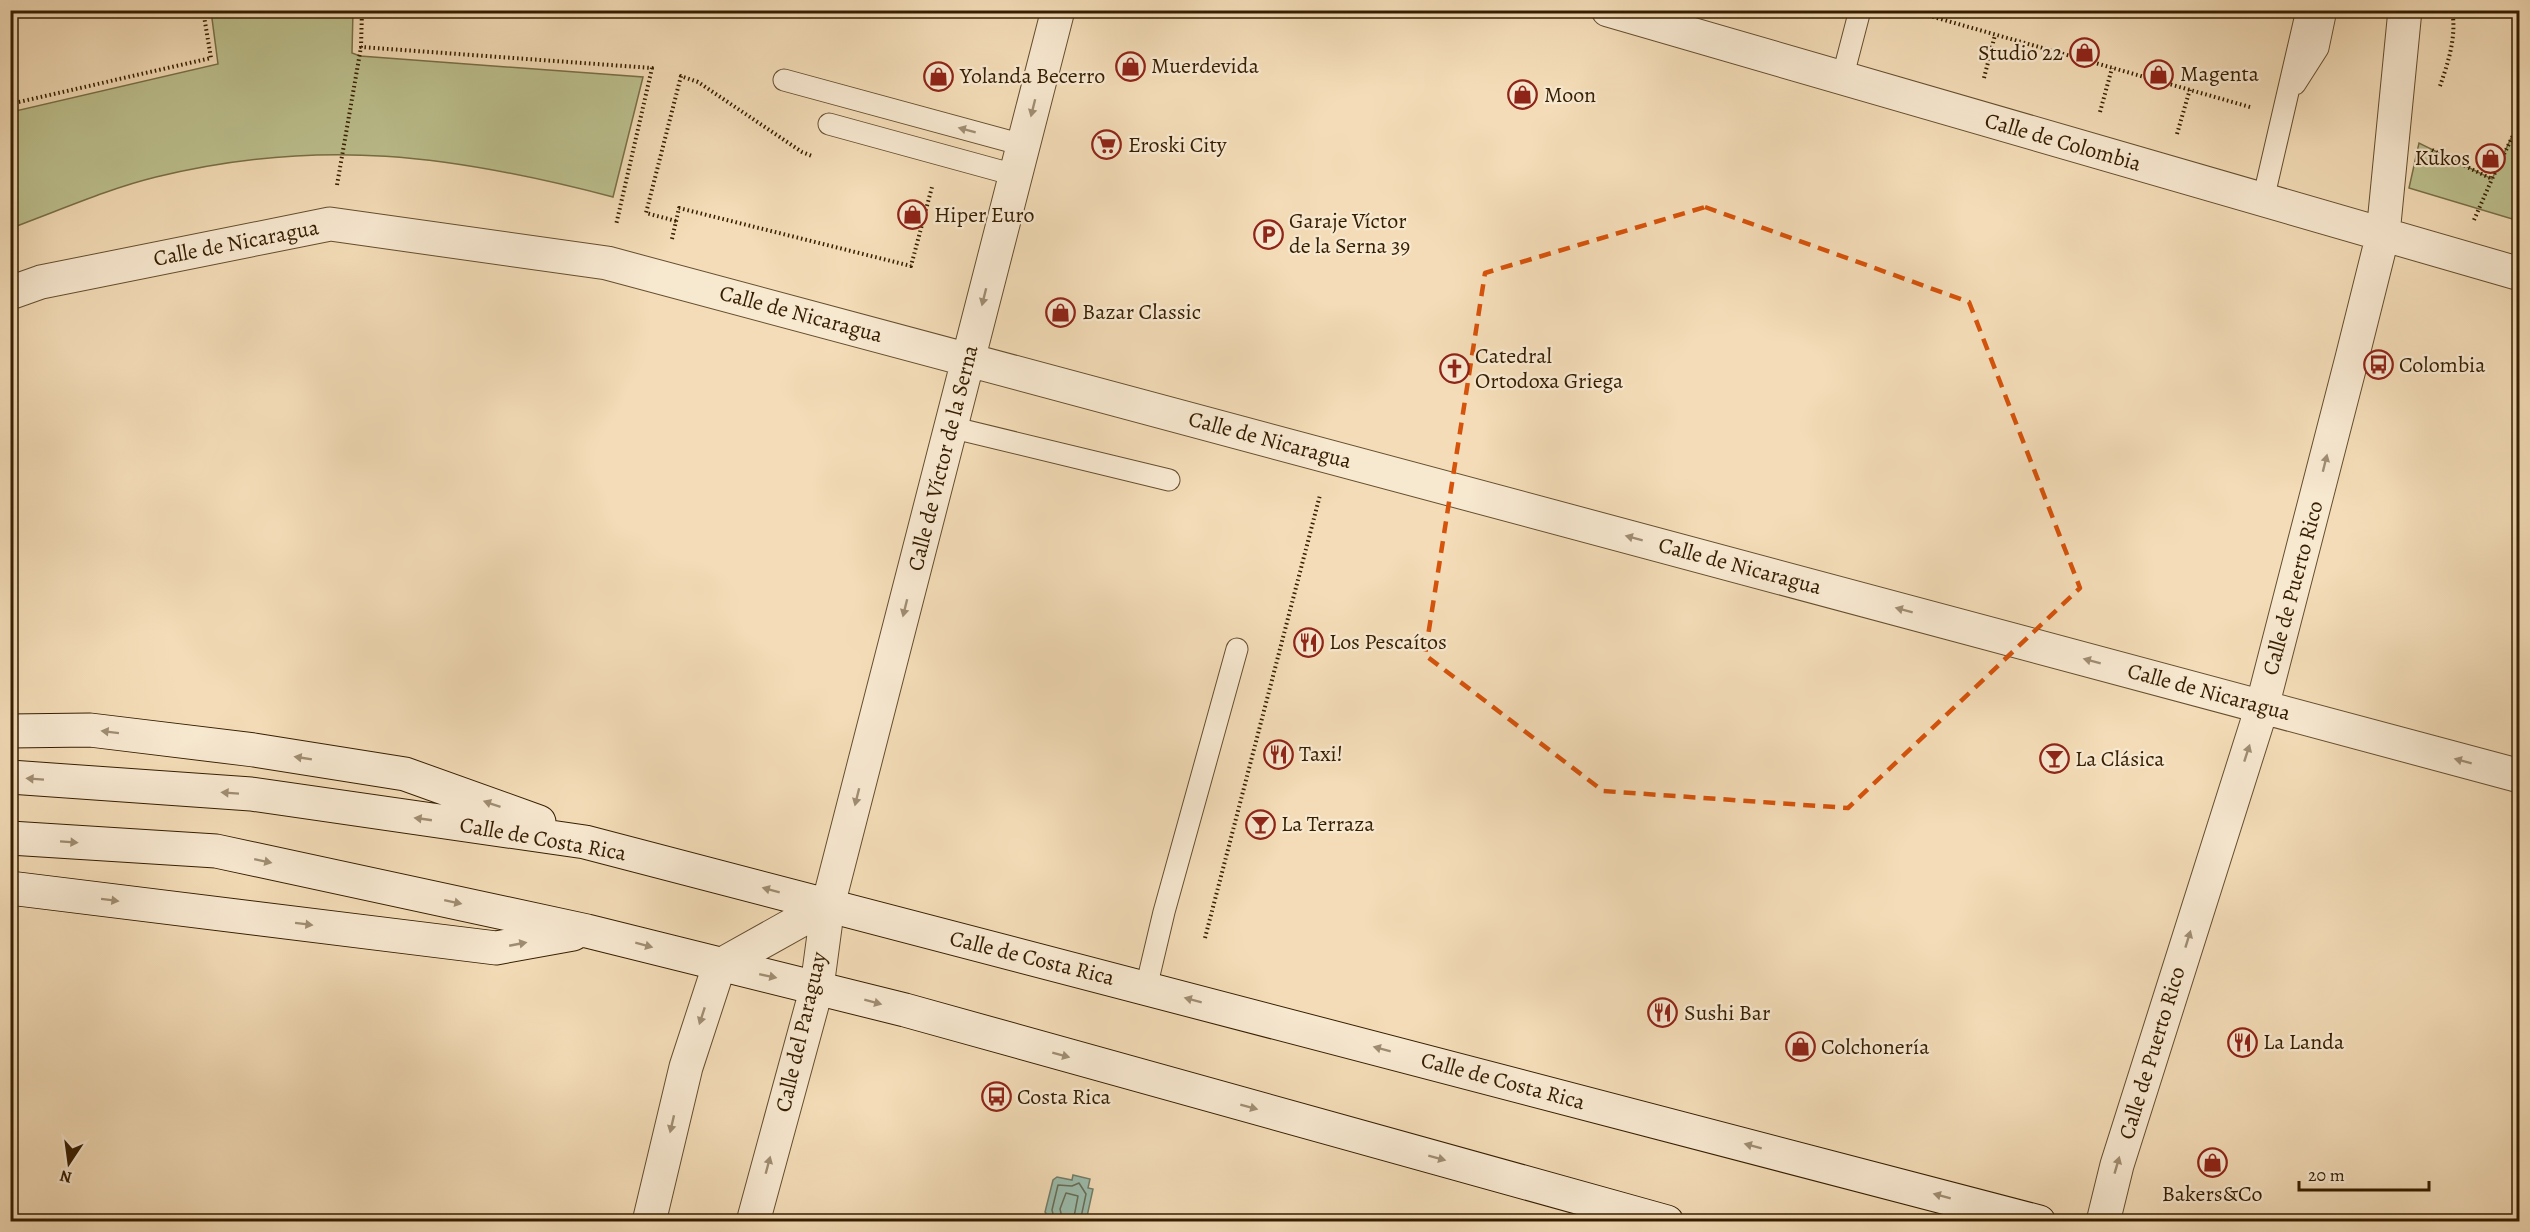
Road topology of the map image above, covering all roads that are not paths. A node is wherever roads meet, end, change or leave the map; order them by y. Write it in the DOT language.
graph roads {
  1 [pos="1058,10"];
  2 [pos="1608,10"];
  3 [pos="1860,10"];
  4 [pos="2307,10"];
  5 [pos="2326,10"];
  6 [pos="2404,10"];
  7 [pos="1842,79"];
  8 [pos="783,80"];
  9 [pos="2286,100"];
  10 [pos="829,124"];
  11 [pos="1019,160"];
  12 [pos="2263,200"];
  13 [pos="2383,234"];
  14 [pos="2520,274"];
  15 [pos="10,293"];
  16 [pos="968,359"];
  17 [pos="950,427"];
  18 [pos="1169,480"];
  19 [pos="1237,649"];
  20 [pos="2262,707"];
  21 [pos="10,731"];
  22 [pos="2520,776"];
  23 [pos="10,777"];
  24 [pos="10,838"];
  25 [pos="585,842"];
  26 [pos="10,888"];
  27 [pos="828,905"];
  28 [pos="587,931"];
  29 [pos="719,966"];
  30 [pos="817,987"];
  31 [pos="1146,988"];
  32 [pos="649,1221"];
  33 [pos="753,1221"];
  34 [pos="1667,1221"];
  35 [pos="2039,1221"];
  36 [pos="2103,1221"];
  1 -- 11 [label="street, Calle de Víctor de la Serna, one-way"];
  2 -- 7 [label="street, Calle de Colombia"];
  3 -- 7 [label="lane"];
  4 -- 9 [label="lane"];
  5 -- 9 [label="lane"];
  6 -- 13 [label="street, Calle de Puerto Rico"];
  7 -- 12 [label="street, Calle de Colombia"];
  11 -- 8 [label="lane, one-way"];
  9 -- 12 [label="lane"];
  10 -- 11 [label="lane"];
  11 -- 16 [label="street, Calle de Víctor de la Serna, one-way"];
  12 -- 13 [label="street, Calle de Colombia"];
  13 -- 14 [label="street, Calle de Colombia"];
  20 -- 13 [label="street, Calle de Puerto Rico, one-way"];
  15 -- 16 [label="street, Calle de Nicaragua"];
  16 -- 17 [label="street, Calle de Víctor de la Serna"];
  20 -- 16 [label="street, Calle de Nicaragua, one-way"];
  17 -- 18 [label="lane"];
  17 -- 27 [label="street, Calle de Víctor de la Serna, one-way"];
  19 -- 31 [label="lane"];
  22 -- 20 [label="street, Calle de Nicaragua, one-way"];
  36 -- 20 [label="street, Calle de Puerto Rico, one-way"];
  25 -- 21 [label="street, one-way"];
  25 -- 23 [label="street, Calle de Costa Rica, one-way"];
  24 -- 28 [label="street, one-way"];
  27 -- 25 [label="street, Calle de Costa Rica, one-way"];
  26 -- 28 [label="street, one-way"];
  27 -- 29 [label="street, Calle del Paraguay"];
  27 -- 30 [label="street, Calle del Paraguay"];
  27 -- 31 [label="street, Calle de Costa Rica"];
  28 -- 29 [label="street, one-way"];
  29 -- 30 [label="street, one-way"];
  29 -- 32 [label="street, one-way"];
  33 -- 30 [label="street, Calle del Paraguay, one-way"];
  30 -- 34 [label="street, one-way"];
  35 -- 31 [label="street, Calle de Costa Rica, one-way"];
}
